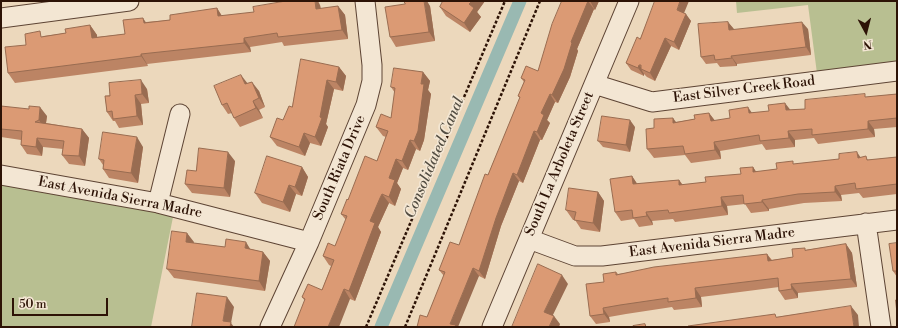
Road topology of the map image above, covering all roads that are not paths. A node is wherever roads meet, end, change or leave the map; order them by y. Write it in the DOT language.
graph roads {
  1 [pos="126,1"];
  2 [pos="129,1"];
  3 [pos="364,1"];
  4 [pos="629,1"];
  5 [pos="1,18"];
  6 [pos="897,71"];
  7 [pos="594,84"];
  8 [pos="180,114"];
  9 [pos="2,179"];
  10 [pos="158,203"];
  11 [pos="897,220"];
  12 [pos="866,223"];
  13 [pos="529,239"];
  14 [pos="309,242"];
  15 [pos="270,327"];
  16 [pos="492,327"];
  17 [pos="881,327"];
  1 -- 2 [label="street"];
  1 -- 5 [label="street"];
  3 -- 14 [label="street, South Riata Drive"];
  4 -- 7 [label="street, South La Arboleta Street"];
  6 -- 7 [label="street, East Silver Creek Road"];
  7 -- 13 [label="street, South La Arboleta Street"];
  8 -- 10 [label="street"];
  9 -- 10 [label="street, East Avenida Sierra Madre"];
  10 -- 14 [label="street, East Avenida Sierra Madre"];
  11 -- 12 [label="street, East Avenida Sierra Madre"];
  12 -- 13 [label="street, East Avenida Sierra Madre"];
  12 -- 17 [label="street"];
  13 -- 16 [label="street, South La Arboleta Street"];
  14 -- 15 [label="street, South Riata Drive"];
}
